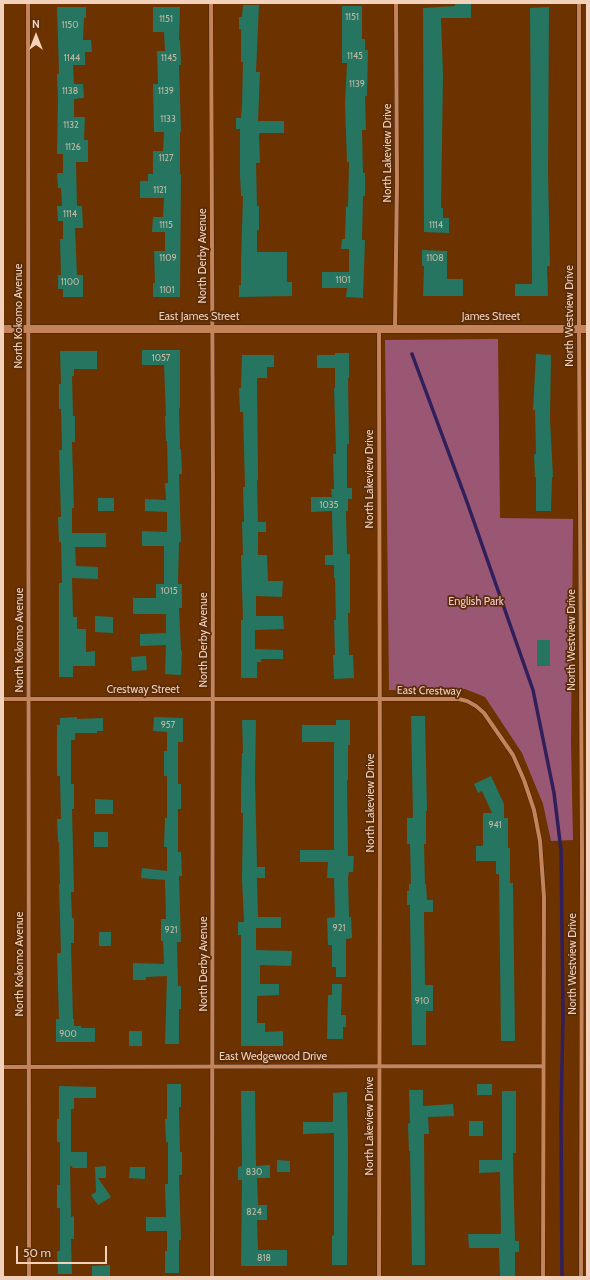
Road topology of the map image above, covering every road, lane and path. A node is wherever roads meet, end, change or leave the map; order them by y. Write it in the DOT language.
graph roads {
  1 [pos="28,3"];
  2 [pos="211,3"];
  3 [pos="396,3"];
  4 [pos="579,3"];
  5 [pos="212,328"];
  6 [pos="379,328"];
  7 [pos="395,328"];
  8 [pos="3,329"];
  9 [pos="28,329"];
  10 [pos="583,329"];
  11 [pos="3,699"];
  12 [pos="29,699"];
  13 [pos="213,699"];
  14 [pos="380,699"];
  15 [pos="582,851"];
  16 [pos="587,851"];
  17 [pos="29,1066"];
  18 [pos="213,1066"];
  19 [pos="379,1066"];
  20 [pos="543,1066"];
  21 [pos="3,1067"];
  22 [pos="581,1218"];
  23 [pos="587,1218"];
  24 [pos="29,1277"];
  25 [pos="212,1277"];
  26 [pos="379,1277"];
  27 [pos="543,1277"];
  28 [pos="581,1277"];
  1 -- 9 [label="street, North Kokomo Avenue"];
  2 -- 5 [label="street, North Derby Avenue"];
  3 -- 7 [label="street, North Lakeview Drive"];
  4 -- 10 [label="street, North Westview Drive"];
  5 -- 6 [label="street, East James Street"];
  5 -- 9 [label="street, East James Street"];
  5 -- 13 [label="street, North Derby Avenue"];
  6 -- 7 [label="street, East James Street"];
  6 -- 14 [label="street, North Lakeview Drive"];
  7 -- 10 [label="street, James Street"];
  8 -- 9 [label="street, East James Street"];
  9 -- 12 [label="street, North Kokomo Avenue"];
  10 -- 15 [label="street, North Westview Drive"];
  11 -- 12 [label="street, Crestway Street"];
  12 -- 13 [label="street, Crestway Street"];
  12 -- 17 [label="street, North Kokomo Avenue"];
  13 -- 14 [label="street, Crestway Street"];
  13 -- 18 [label="street, North Derby Avenue"];
  14 -- 19 [label="street, North Lakeview Drive"];
  14 -- 20 [label="street, East Crestway"];
  15 -- 16 [label="street"];
  15 -- 22 [label="street, North Westview Drive"];
  17 -- 18 [label="street, East Wedgewood Drive"];
  17 -- 21 [label="street, East Wedgewood Drive"];
  17 -- 24 [label="street, North Kokomo Avenue"];
  18 -- 19 [label="street, East Wedgewood Drive"];
  18 -- 25 [label="street, North Derby Avenue"];
  19 -- 20 [label="street, East Wedgewood Drive"];
  19 -- 26 [label="street, North Lakeview Drive"];
  20 -- 27 [label="street"];
  22 -- 23 [label="street"];
  22 -- 28 [label="street, North Westview Drive"];
}
